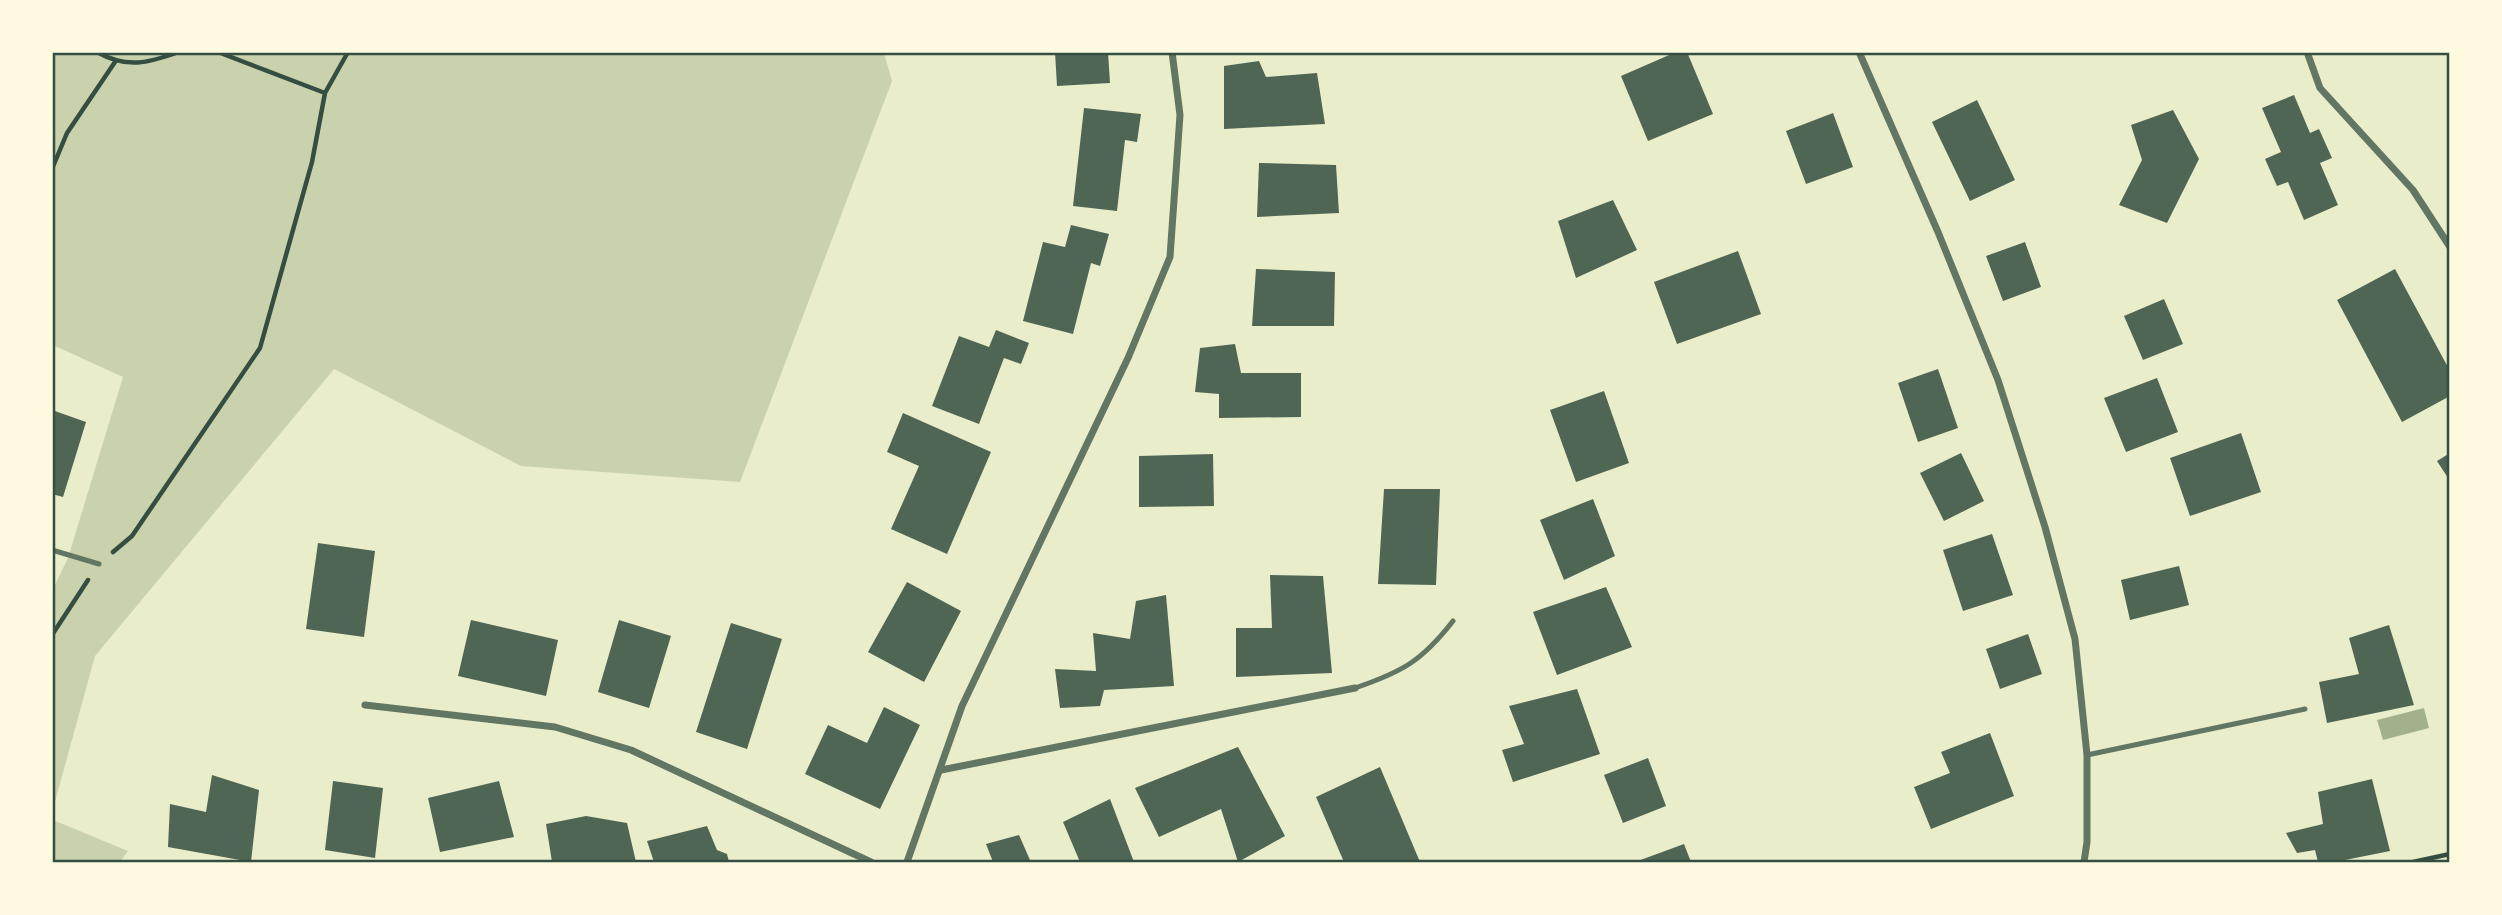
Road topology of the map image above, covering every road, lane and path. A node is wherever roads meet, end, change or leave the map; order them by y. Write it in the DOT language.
graph roads {
  1 [pos="97,52"];
  2 [pos="179,52"];
  3 [pos="218,52"];
  4 [pos="348,52"];
  5 [pos="1172,52"];
  6 [pos="1859,52"];
  7 [pos="2307,52"];
  8 [pos="115,62"];
  9 [pos="325,93"];
  10 [pos="52,169"];
  11 [pos="2449,247"];
  12 [pos="52,550"];
  13 [pos="99,564"];
  14 [pos="1453,621"];
  15 [pos="52,635"];
  16 [pos="1354,688"];
  17 [pos="365,705"];
  18 [pos="2305,709"];
  19 [pos="2087,755"];
  20 [pos="941,770"];
  21 [pos="2449,854"];
  22 [pos="871,863"];
  23 [pos="907,863"];
  24 [pos="2084,863"];
  25 [pos="2413,863"];
  1 -- 8 [label="path"];
  2 -- 8 [label="path"];
  3 -- 9 [label="path"];
  4 -- 9 [label="path"];
  5 -- 20 [label="street"];
  6 -- 19 [label="street"];
  7 -- 11 [label="street"];
  8 -- 10 [label="path"];
  9 -- 13 [label="path"];
  12 -- 13 [label="lane"];
  13 -- 15 [label="path"];
  14 -- 16 [label="lane"];
  16 -- 20 [label="street"];
  17 -- 22 [label="street"];
  18 -- 19 [label="lane"];
  19 -- 24 [label="street"];
  20 -- 23 [label="street"];
  21 -- 25 [label="path"];
}
